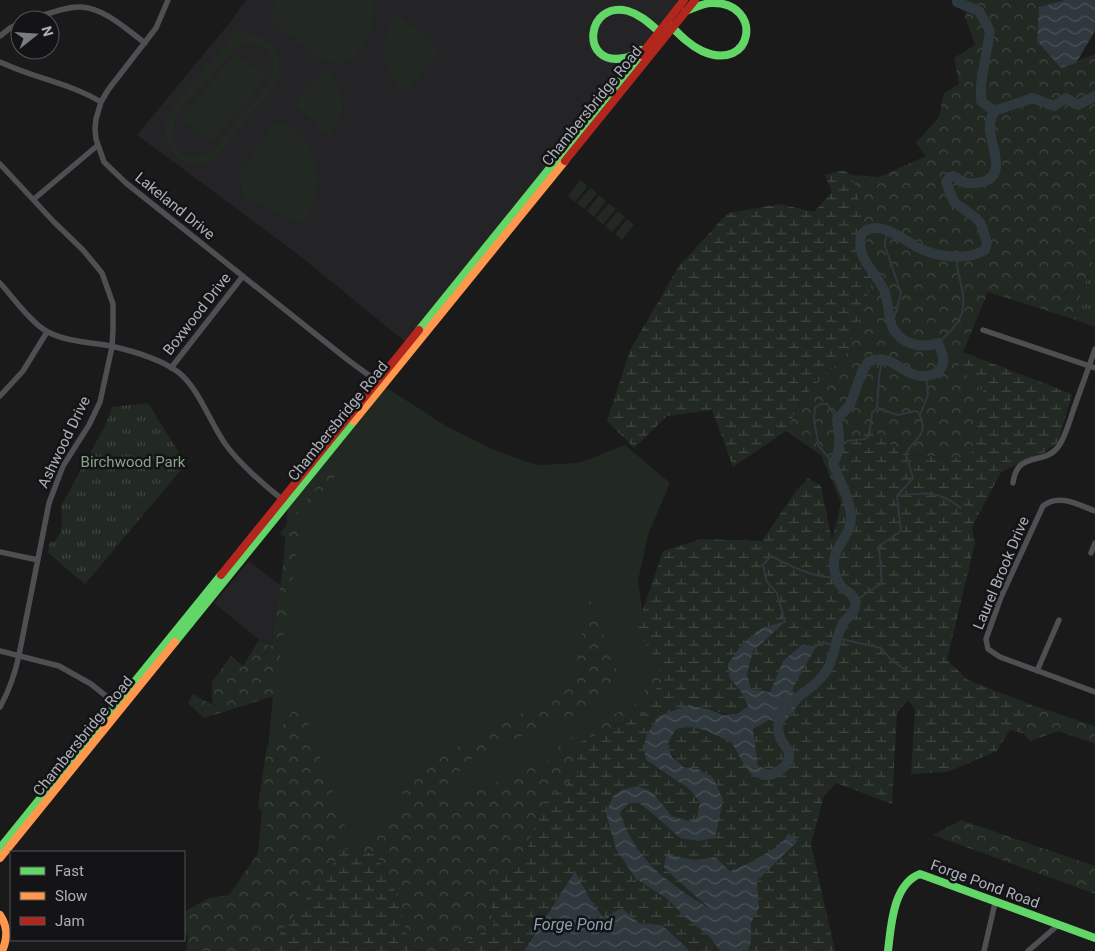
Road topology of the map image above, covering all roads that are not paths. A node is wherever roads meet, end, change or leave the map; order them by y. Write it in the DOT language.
graph roads {
  1 [pos="168,0"];
  2 [pos="684,0"];
  3 [pos="695,0"];
  4 [pos="60,11"];
  5 [pos="686,11"];
  6 [pos="669,25"];
  7 [pos="10,28"];
  8 [pos="659,32"];
  9 [pos="0,36"];
  10 [pos="666,37"];
  11 [pos="145,43"];
  12 [pos="649,44"];
  13 [pos="0,62"];
  14 [pos="101,102"];
  15 [pos="98,145"];
  16 [pos="0,164"];
  17 [pos="34,199"];
  18 [pos="243,276"];
  19 [pos="0,283"];
  20 [pos="983,330"];
  21 [pos="47,332"];
  22 [pos="112,347"];
  23 [pos="1095,349"];
  24 [pos="1092,367"];
  25 [pos="170,368"];
  26 [pos="378,382"];
  27 [pos="0,396"];
  28 [pos="1013,483"];
  29 [pos="285,502"];
  30 [pos="1095,511"];
  31 [pos="1095,543"];
  32 [pos="0,552"];
  33 [pos="1091,553"];
  34 [pos="38,560"];
  35 [pos="1058,620"];
  36 [pos="0,652"];
  37 [pos="19,655"];
  38 [pos="1037,671"];
  39 [pos="1094,690"];
  40 [pos="116,704"];
  41 [pos="0,707"];
  42 [pos="0,848"];
  43 [pos="0,858"];
  44 [pos="995,903"];
  45 [pos="0,915"];
  46 [pos="1058,925"];
  47 [pos="1095,938"];
  48 [pos="2,951"];
  49 [pos="888,951"];
  50 [pos="984,951"];
  51 [pos="1028,951"];
  1 -- 11 [label="street, Lakeland Drive"];
  2 -- 6 [label="main road, Chambersbridge Road"];
  3 -- 5 [label="main road, Chambersbridge Road"];
  4 -- 11 [label="street"];
  5 -- 6 [label="main road, Chambersbridge Road"];
  5 -- 6 [label="main road"];
  6 -- 8 [label="main road, Chambersbridge Road"];
  6 -- 10 [label="main road, Chambersbridge Road"];
  7 -- 9 [label="street"];
  8 -- 10 [label="main road"];
  8 -- 12 [label="main road, Chambersbridge Road"];
  8 -- 12 [label="main road"];
  10 -- 29 [label="main road, Chambersbridge Road"];
  11 -- 14 [label="street, Lakeland Drive"];
  12 -- 26 [label="main road, Chambersbridge Road"];
  13 -- 14 [label="street"];
  14 -- 15 [label="street, Lakeland Drive"];
  15 -- 17 [label="street"];
  15 -- 18 [label="street, Lakeland Drive"];
  16 -- 17 [label="street, Ashwood Drive"];
  17 -- 22 [label="street, Ashwood Drive"];
  18 -- 25 [label="street, Boxwood Drive"];
  18 -- 26 [label="street, Lakeland Drive"];
  19 -- 21 [label="street"];
  20 -- 24 [label="street"];
  21 -- 22 [label="street"];
  21 -- 27 [label="street"];
  22 -- 25 [label="street"];
  22 -- 34 [label="street, Ashwood Drive"];
  23 -- 24 [label="street"];
  24 -- 28 [label="street"];
  25 -- 29 [label="street"];
  26 -- 29 [label="main road, Chambersbridge Road"];
  29 -- 40 [label="main road, Chambersbridge Road"];
  29 -- 43 [label="main road, Chambersbridge Road"];
  30 -- 38 [label="street, Laurel Brook Drive"];
  31 -- 33 [label="street"];
  32 -- 34 [label="street"];
  34 -- 37 [label="street, Ashwood Drive"];
  35 -- 38 [label="street"];
  36 -- 37 [label="street"];
  37 -- 40 [label="street"];
  37 -- 41 [label="street, Ashwood Drive"];
  38 -- 39 [label="street, Laurel Brook Drive"];
  40 -- 42 [label="main road, Chambersbridge Road"];
  44 -- 46 [label="main road, Forge Pond Road"];
  44 -- 49 [label="main road, Forge Pond Road"];
  44 -- 50 [label="street"];
  45 -- 48 [label="main road"];
  46 -- 47 [label="main road, Forge Pond Road"];
  46 -- 51 [label="street"];
}
